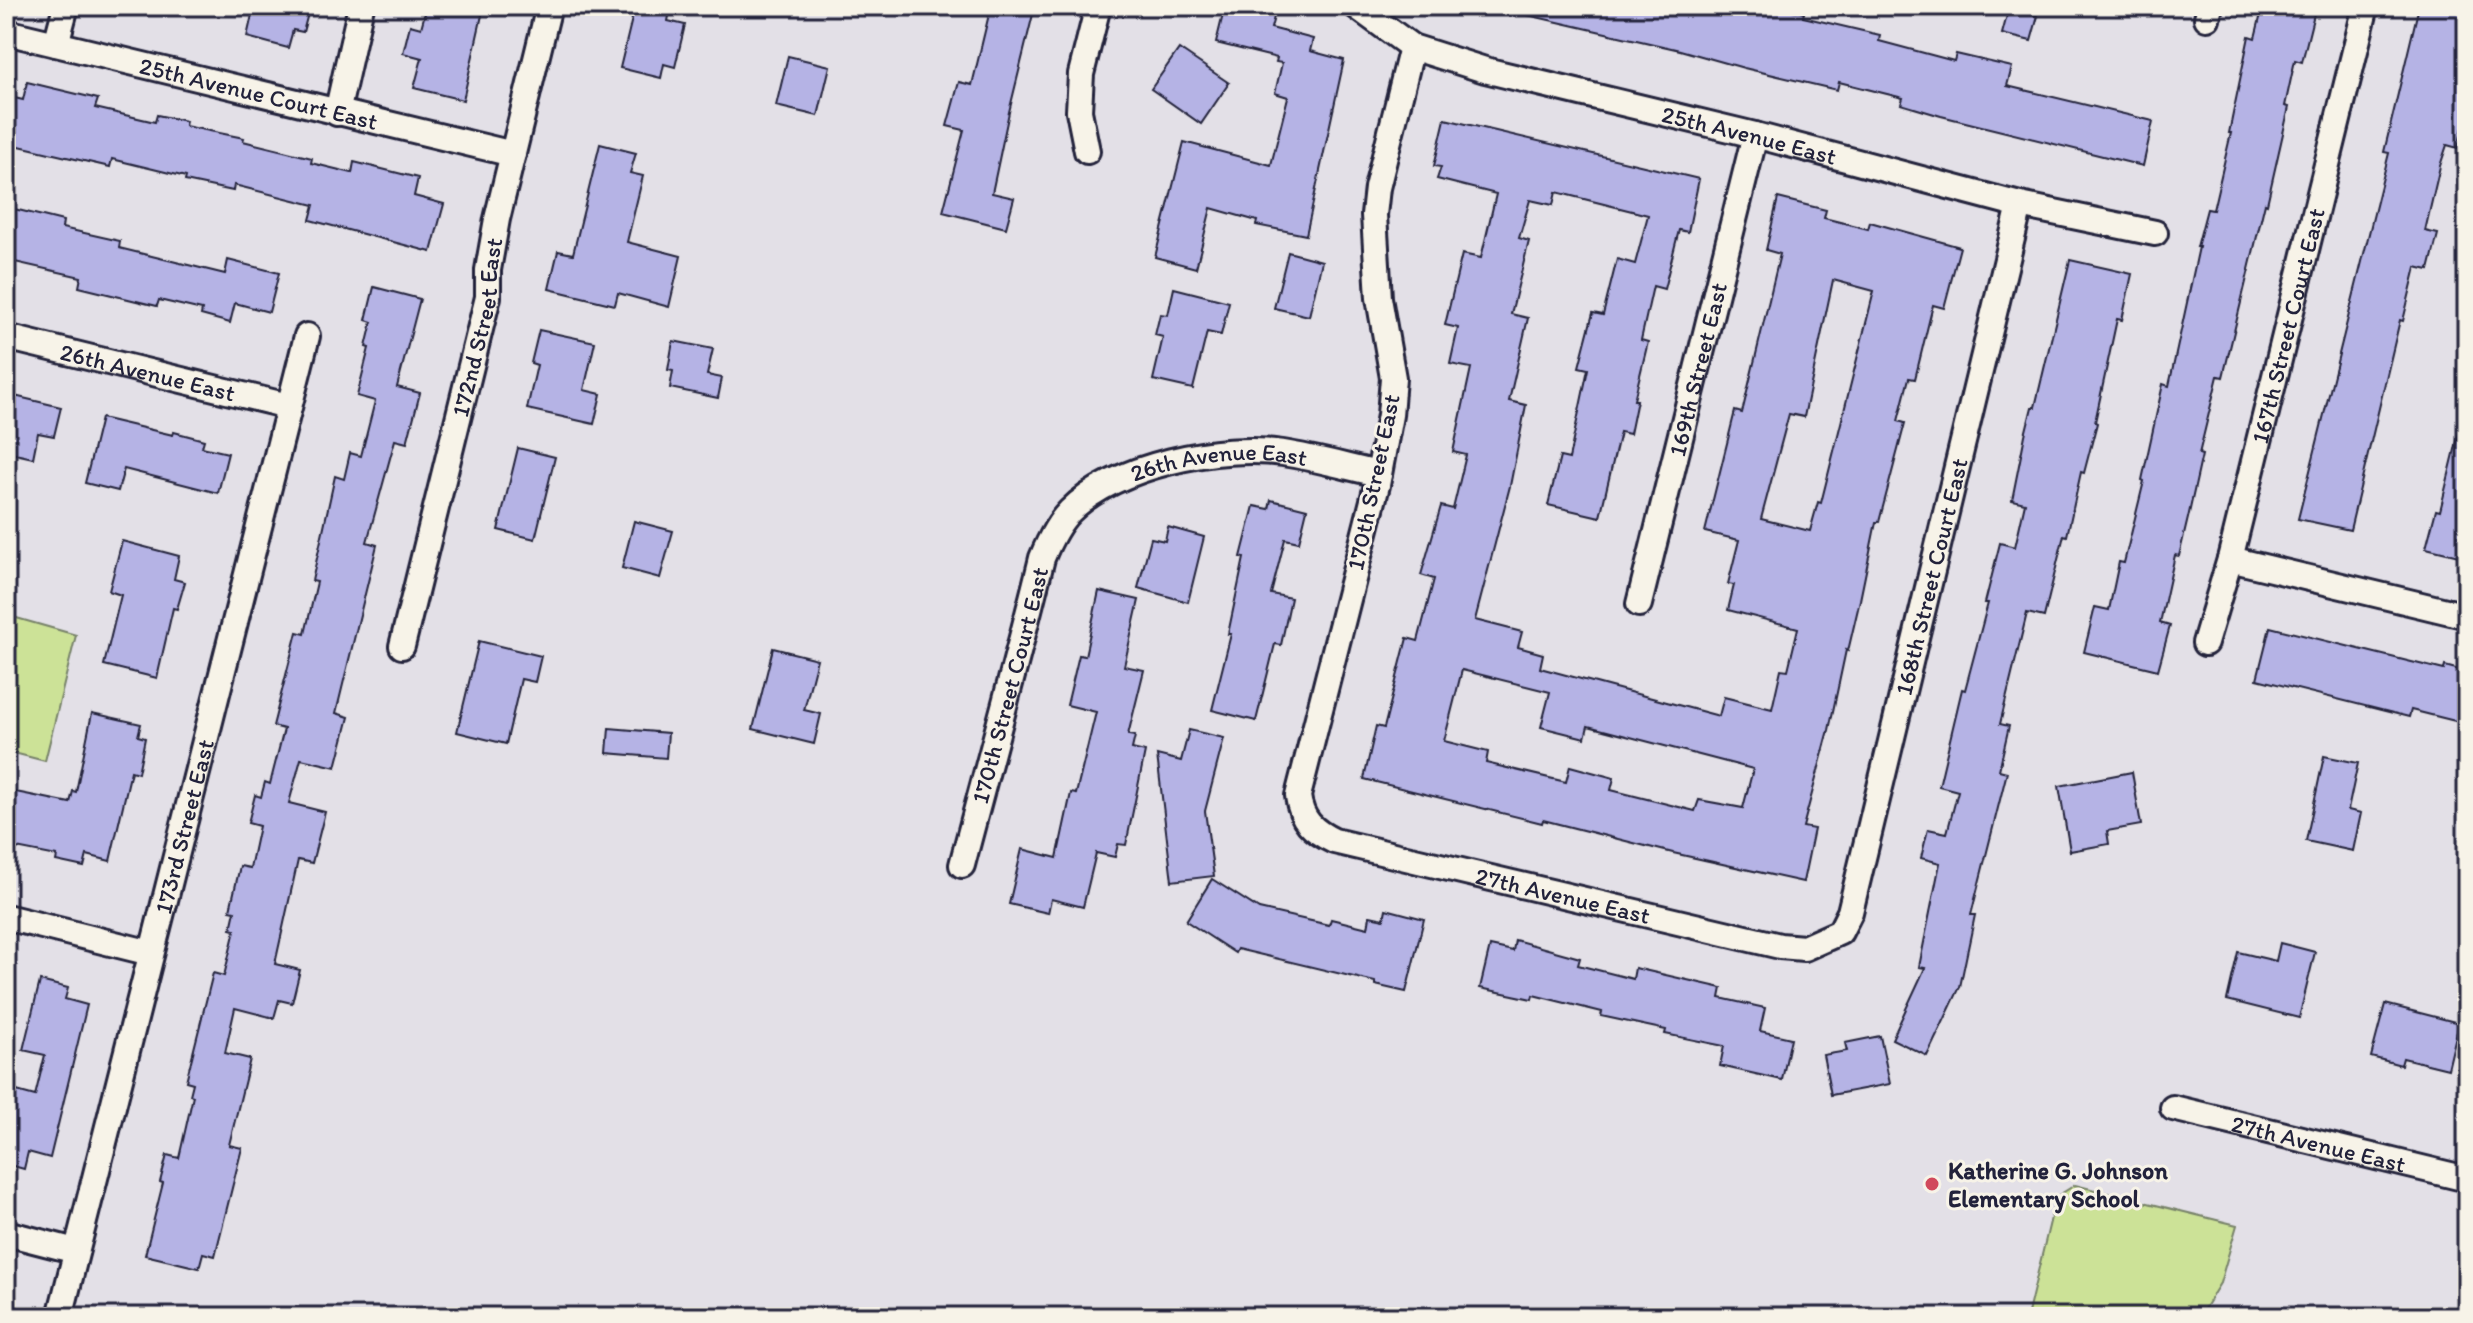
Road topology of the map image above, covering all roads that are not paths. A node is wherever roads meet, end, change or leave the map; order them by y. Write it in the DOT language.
graph roads {
  1 [pos="66,6"];
  2 [pos="361,6"];
  3 [pos="549,6"];
  4 [pos="1098,6"];
  5 [pos="1356,6"];
  6 [pos="2366,6"];
  7 [pos="6,32"];
  8 [pos="56,44"];
  9 [pos="1412,47"];
  10 [pos="337,113"];
  11 [pos="1755,135"];
  12 [pos="1087,151"];
  13 [pos="513,154"];
  14 [pos="2020,205"];
  15 [pos="2155,233"];
  16 [pos="307,336"];
  17 [pos="6,337"];
  18 [pos="288,406"];
  19 [pos="1379,474"];
  20 [pos="1068,512"];
  21 [pos="2230,559"];
  22 [pos="1639,604"];
  23 [pos="2467,616"];
  24 [pos="2205,643"];
  25 [pos="402,646"];
  26 [pos="1303,819"];
  27 [pos="962,865"];
  28 [pos="6,917"];
  29 [pos="1827,940"];
  30 [pos="151,953"];
  31 [pos="2173,1108"];
  32 [pos="2467,1179"];
  33 [pos="6,1233"];
  34 [pos="76,1251"];
  35 [pos="60,1317"];
  1 -- 8 [label="street"];
  2 -- 10 [label="street"];
  3 -- 13 [label="street, 172nd Street East"];
  4 -- 12 [label="street"];
  5 -- 9 [label="street, 25th Avenue East"];
  6 -- 21 [label="street, 167th Street Court East"];
  7 -- 8 [label="street, 25th Avenue Court East"];
  8 -- 10 [label="street, 25th Avenue Court East"];
  9 -- 11 [label="street, 25th Avenue East"];
  9 -- 19 [label="street, 170th Street East"];
  10 -- 13 [label="street, 25th Avenue Court East"];
  11 -- 14 [label="street, 25th Avenue East"];
  11 -- 22 [label="street, 169th Street East"];
  13 -- 25 [label="street, 172nd Street East"];
  14 -- 15 [label="street, 25th Avenue East"];
  14 -- 29 [label="street, 168th Street Court East"];
  16 -- 18 [label="street, 173rd Street East"];
  17 -- 18 [label="street, 26th Avenue East"];
  18 -- 30 [label="street, 173rd Street East"];
  19 -- 20 [label="street, 26th Avenue East"];
  19 -- 26 [label="street, 170th Street East"];
  20 -- 27 [label="street, 170th Street Court East"];
  21 -- 23 [label="street"];
  21 -- 24 [label="street, 167th Street Court East"];
  26 -- 29 [label="street, 27th Avenue East"];
  28 -- 30 [label="street"];
  30 -- 34 [label="street, 173rd Street East"];
  31 -- 32 [label="street, 27th Avenue East"];
  33 -- 34 [label="street"];
  34 -- 35 [label="street, 173rd Street East"];
}
